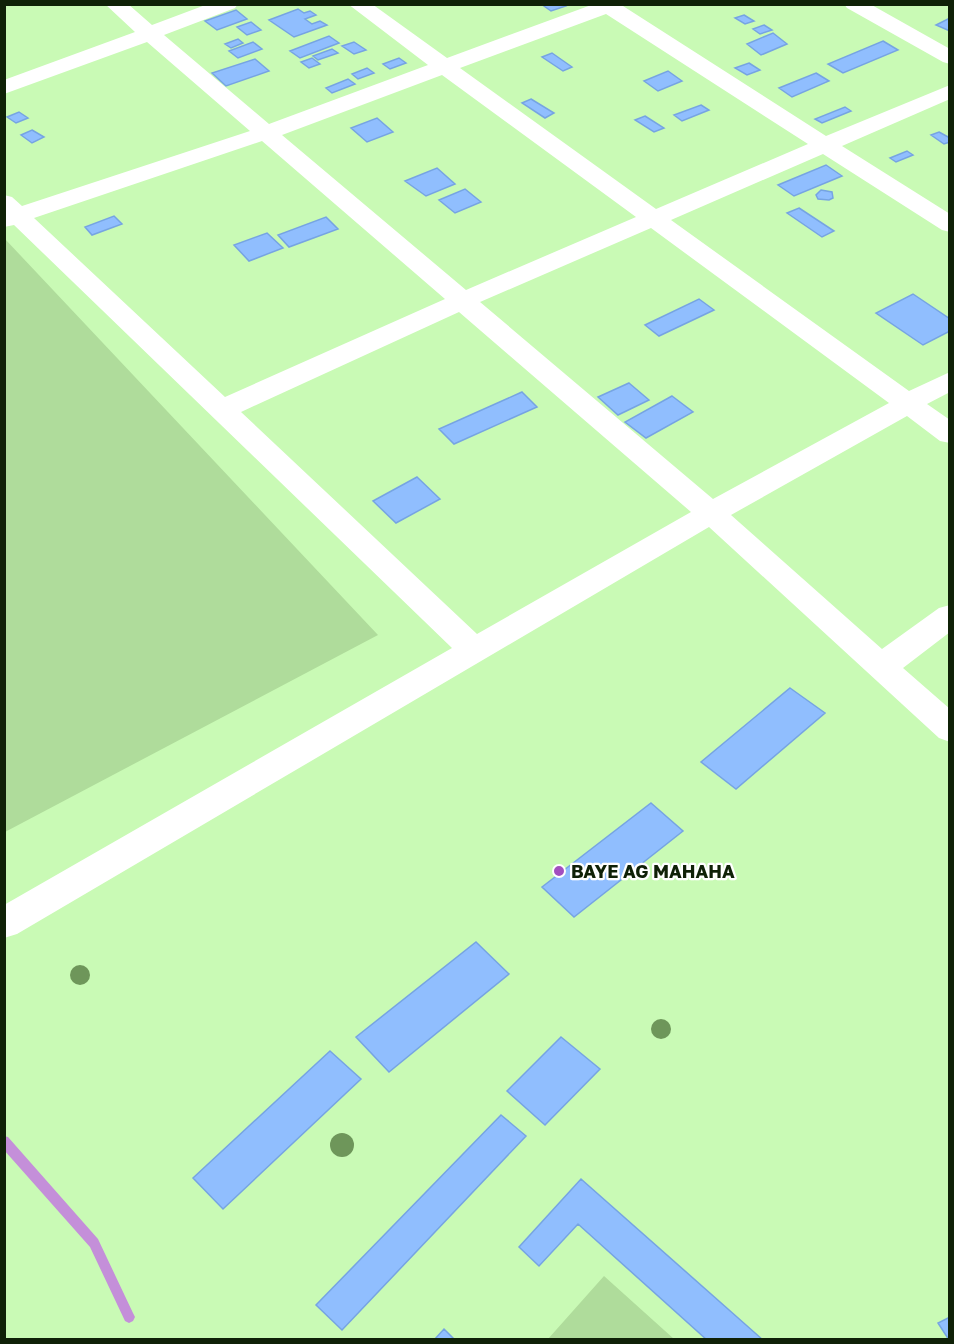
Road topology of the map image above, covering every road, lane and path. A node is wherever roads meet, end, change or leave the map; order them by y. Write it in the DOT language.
graph roads {
  1 [pos="115,4"];
  2 [pos="228,4"];
  3 [pos="358,4"];
  4 [pos="854,4"];
  5 [pos="609,5"];
  6 [pos="149,34"];
  7 [pos="950,58"];
  8 [pos="444,67"];
  9 [pos="4,88"];
  10 [pos="950,91"];
  11 [pos="265,133"];
  12 [pos="824,145"];
  13 [pos="8,213"];
  14 [pos="653,218"];
  15 [pos="950,225"];
  16 [pos="462,301"];
  17 [pos="950,380"];
  18 [pos="909,403"];
  19 [pos="221,410"];
  20 [pos="950,434"];
  21 [pos="711,513"];
  22 [pos="950,616"];
  23 [pos="474,650"];
  24 [pos="881,667"];
  25 [pos="950,729"];
  26 [pos="4,923"];
  1 -- 6 [label="street"];
  2 -- 6 [label="street"];
  3 -- 8 [label="street"];
  4 -- 7 [label="street"];
  5 -- 8 [label="street"];
  5 -- 12 [label="street"];
  6 -- 9 [label="street"];
  6 -- 11 [label="street"];
  8 -- 11 [label="street"];
  8 -- 14 [label="street"];
  10 -- 12 [label="street"];
  11 -- 13 [label="street"];
  11 -- 16 [label="street"];
  12 -- 14 [label="street"];
  12 -- 15 [label="street"];
  13 -- 19 [label="street"];
  14 -- 16 [label="street"];
  14 -- 18 [label="street"];
  16 -- 19 [label="street"];
  16 -- 21 [label="street"];
  17 -- 18 [label="street"];
  18 -- 20 [label="street"];
  18 -- 21 [label="street"];
  19 -- 23 [label="street"];
  21 -- 23 [label="street"];
  21 -- 24 [label="street"];
  22 -- 24 [label="street"];
  23 -- 26 [label="street"];
  24 -- 25 [label="street"];
}
